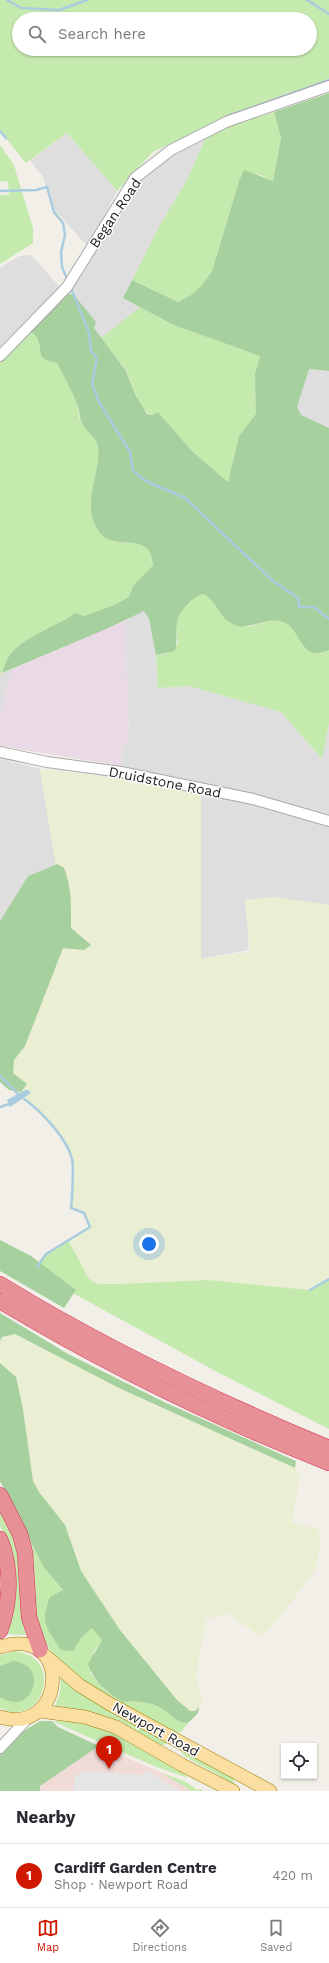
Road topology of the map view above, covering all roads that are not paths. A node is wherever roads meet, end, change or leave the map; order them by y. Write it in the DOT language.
graph roads {
  1 [pos="329,86"];
  2 [pos="0,356"];
  3 [pos="0,752"];
  4 [pos="329,821"];
  5 [pos="0,1284"];
  6 [pos="0,1301"];
  7 [pos="329,1448"];
  8 [pos="329,1463"];
  9 [pos="0,1495"];
  10 [pos="0,1539"];
  11 [pos="0,1631"];
  12 [pos="0,1646"];
  13 [pos="44,1654"];
  14 [pos="40,1711"];
  15 [pos="0,1717"];
  16 [pos="27,1719"];
  17 [pos="0,1748"];
  18 [pos="233,1791"];
  19 [pos="270,1791"];
  1 -- 2 [label="street, Began Road"];
  3 -- 4 [label="street, Druidstone Road"];
  5 -- 7 [label="highway"];
  6 -- 8 [label="highway"];
  9 -- 13 [label="highway"];
  10 -- 11 [label="highway"];
  12 -- 13 [label="main road, Newport Road"];
  13 -- 14 [label="main road"];
  13 -- 19 [label="main road, Newport Road"];
  14 -- 16 [label="main road"];
  14 -- 18 [label="main road, Newport Road"];
  15 -- 16 [label="main road"];
  16 -- 17 [label="street"];
}
